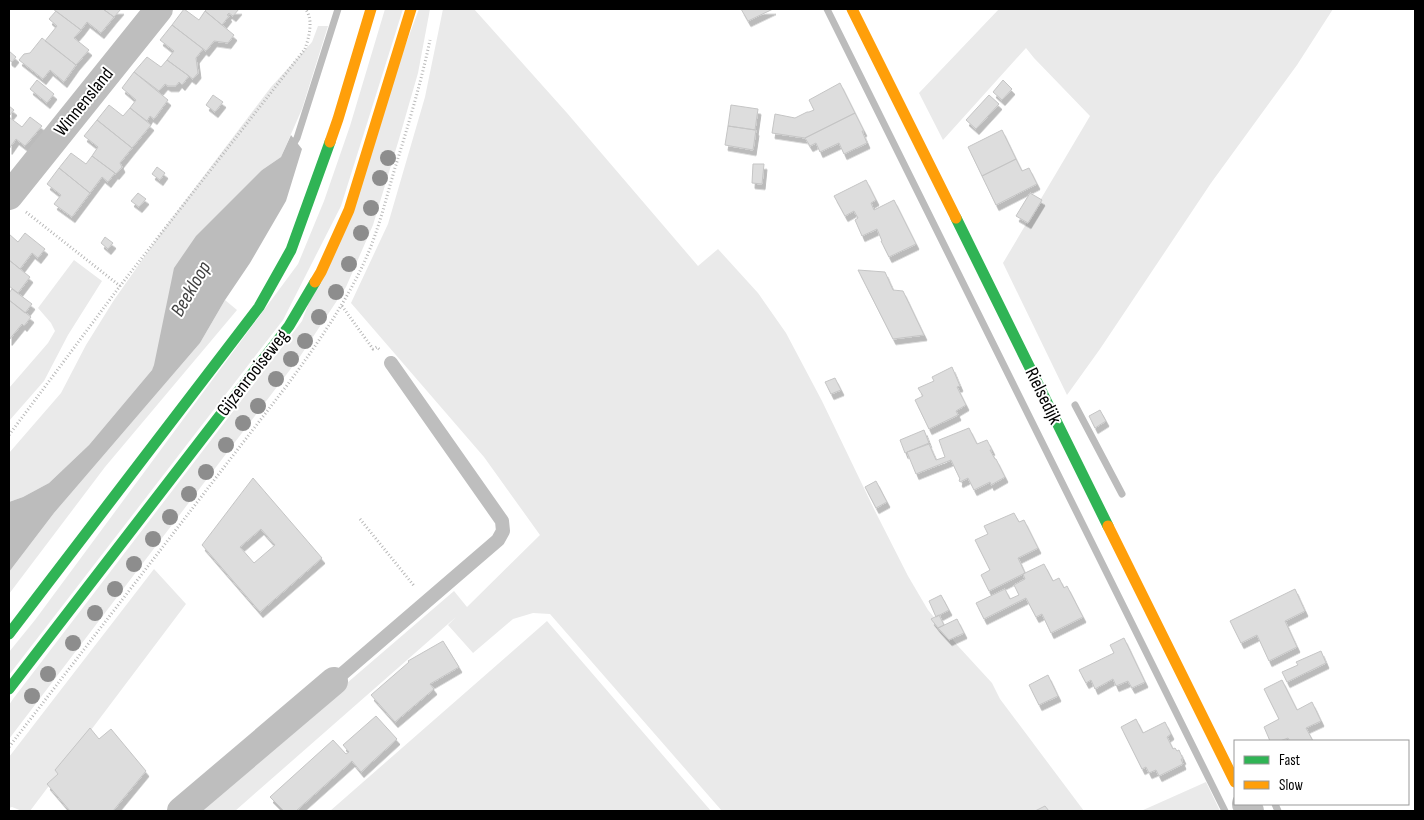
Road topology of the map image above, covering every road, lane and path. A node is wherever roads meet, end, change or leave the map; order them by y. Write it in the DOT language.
graph roads {
  1 [pos="159,9"];
  2 [pos="305,9"];
  3 [pos="371,9"];
  4 [pos="411,9"];
  5 [pos="852,9"];
  6 [pos="16,203"];
  7 [pos="120,286"];
  8 [pos="342,306"];
  9 [pos="391,363"];
  10 [pos="9,435"];
  11 [pos="360,519"];
  12 [pos="426,601"];
  13 [pos="9,634"];
  14 [pos="334,681"];
  15 [pos="9,689"];
  16 [pos="1234,780"];
  17 [pos="181,811"];
  1 -- 6 [label="street, Winnensland"];
  2 -- 7 [label="path"];
  3 -- 13 [label="main road, Gijzenrooiseweg"];
  4 -- 15 [label="main road, Gijzenrooiseweg"];
  5 -- 16 [label="main road, Rielsedijk"];
  6 -- 7 [label="path"];
  7 -- 10 [label="path"];
  8 -- 9 [label="path"];
  9 -- 12 [label="lane"];
  11 -- 12 [label="path"];
  12 -- 14 [label="lane"];
  14 -- 17 [label="street"];
}
